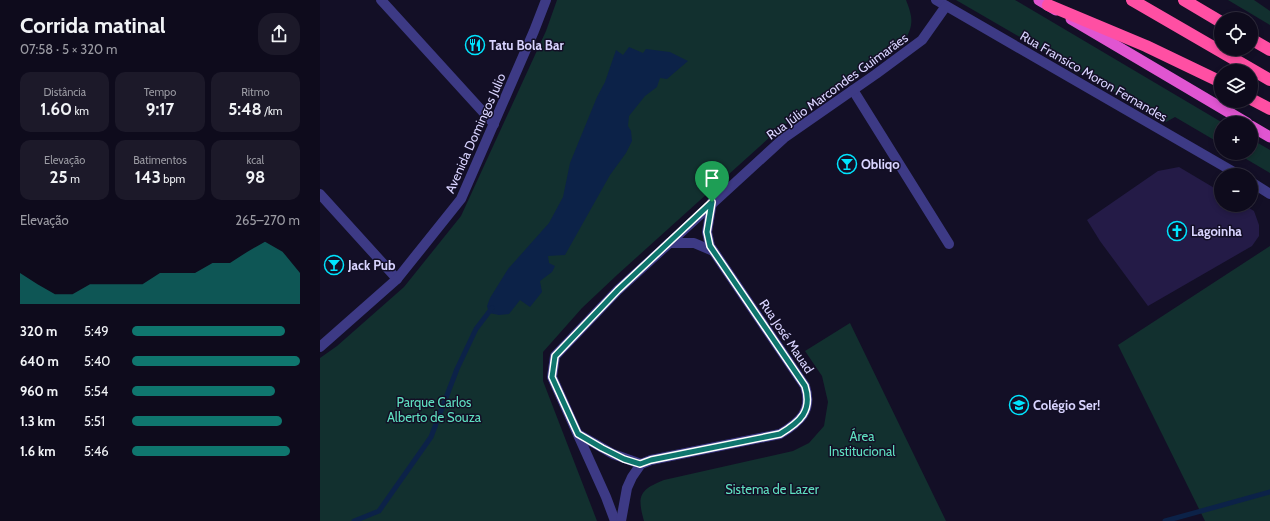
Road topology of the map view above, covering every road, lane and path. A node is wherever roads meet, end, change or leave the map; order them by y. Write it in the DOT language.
graph roads {
  1 [pos="381,0"];
  2 [pos="546,0"];
  3 [pos="936,0"];
  4 [pos="1132,0"];
  5 [pos="1184,0"];
  6 [pos="1043,3"];
  7 [pos="946,6"];
  8 [pos="1214,18"];
  9 [pos="1258,43"];
  10 [pos="1270,50"];
  11 [pos="1214,79"];
  12 [pos="1270,80"];
  13 [pos="853,90"];
  14 [pos="1258,103"];
  15 [pos="1270,109"];
  16 [pos="1235,116"];
  17 [pos="494,124"];
  18 [pos="1258,130"];
  19 [pos="1270,137"];
  20 [pos="1227,168"];
  21 [pos="1258,186"];
  22 [pos="320,194"];
  23 [pos="1270,194"];
  24 [pos="712,202"];
  25 [pos="669,243"];
  26 [pos="949,244"];
  27 [pos="713,251"];
  28 [pos="397,279"];
  29 [pos="320,346"];
  30 [pos="578,434"];
  31 [pos="640,464"];
  32 [pos="615,521"];
  33 [pos="621,521"];
  1 -- 17 [label="street"];
  2 -- 17 [label="street, Avenida Domingos Julio"];
  3 -- 7 [label="street, Rua Fransico Moron Fernandes"];
  4 -- 12 [label="highway"];
  5 -- 8 [label="highway"];
  6 -- 11 [label="highway"];
  6 -- 16 [label="highway"];
  7 -- 13 [label="street, Rua Júlio Marcondes Guimarães"];
  7 -- 20 [label="street, Rua Fransico Moron Fernandes"];
  9 -- 10 [label="highway"];
  13 -- 24 [label="street, Rua Júlio Marcondes Guimarães"];
  13 -- 26 [label="street"];
  14 -- 15 [label="highway"];
  17 -- 28 [label="street, Avenida Domingos Julio"];
  18 -- 19 [label="highway"];
  21 -- 23 [label="street"];
  22 -- 28 [label="street"];
  24 -- 25 [label="street, Rua Júlio Marcondes Guimarães"];
  24 -- 27 [label="street, Rua José Mauad"];
  25 -- 27 [label="street"];
  25 -- 30 [label="street, Rua Júlio Marcondes Guimarães"];
  27 -- 31 [label="street, Rua José Mauad"];
  28 -- 29 [label="street, Avenida Domingos Julio"];
  30 -- 31 [label="street"];
  30 -- 32 [label="street, Rua Júlio Marcondes Guimarães"];
  31 -- 33 [label="street"];
}
